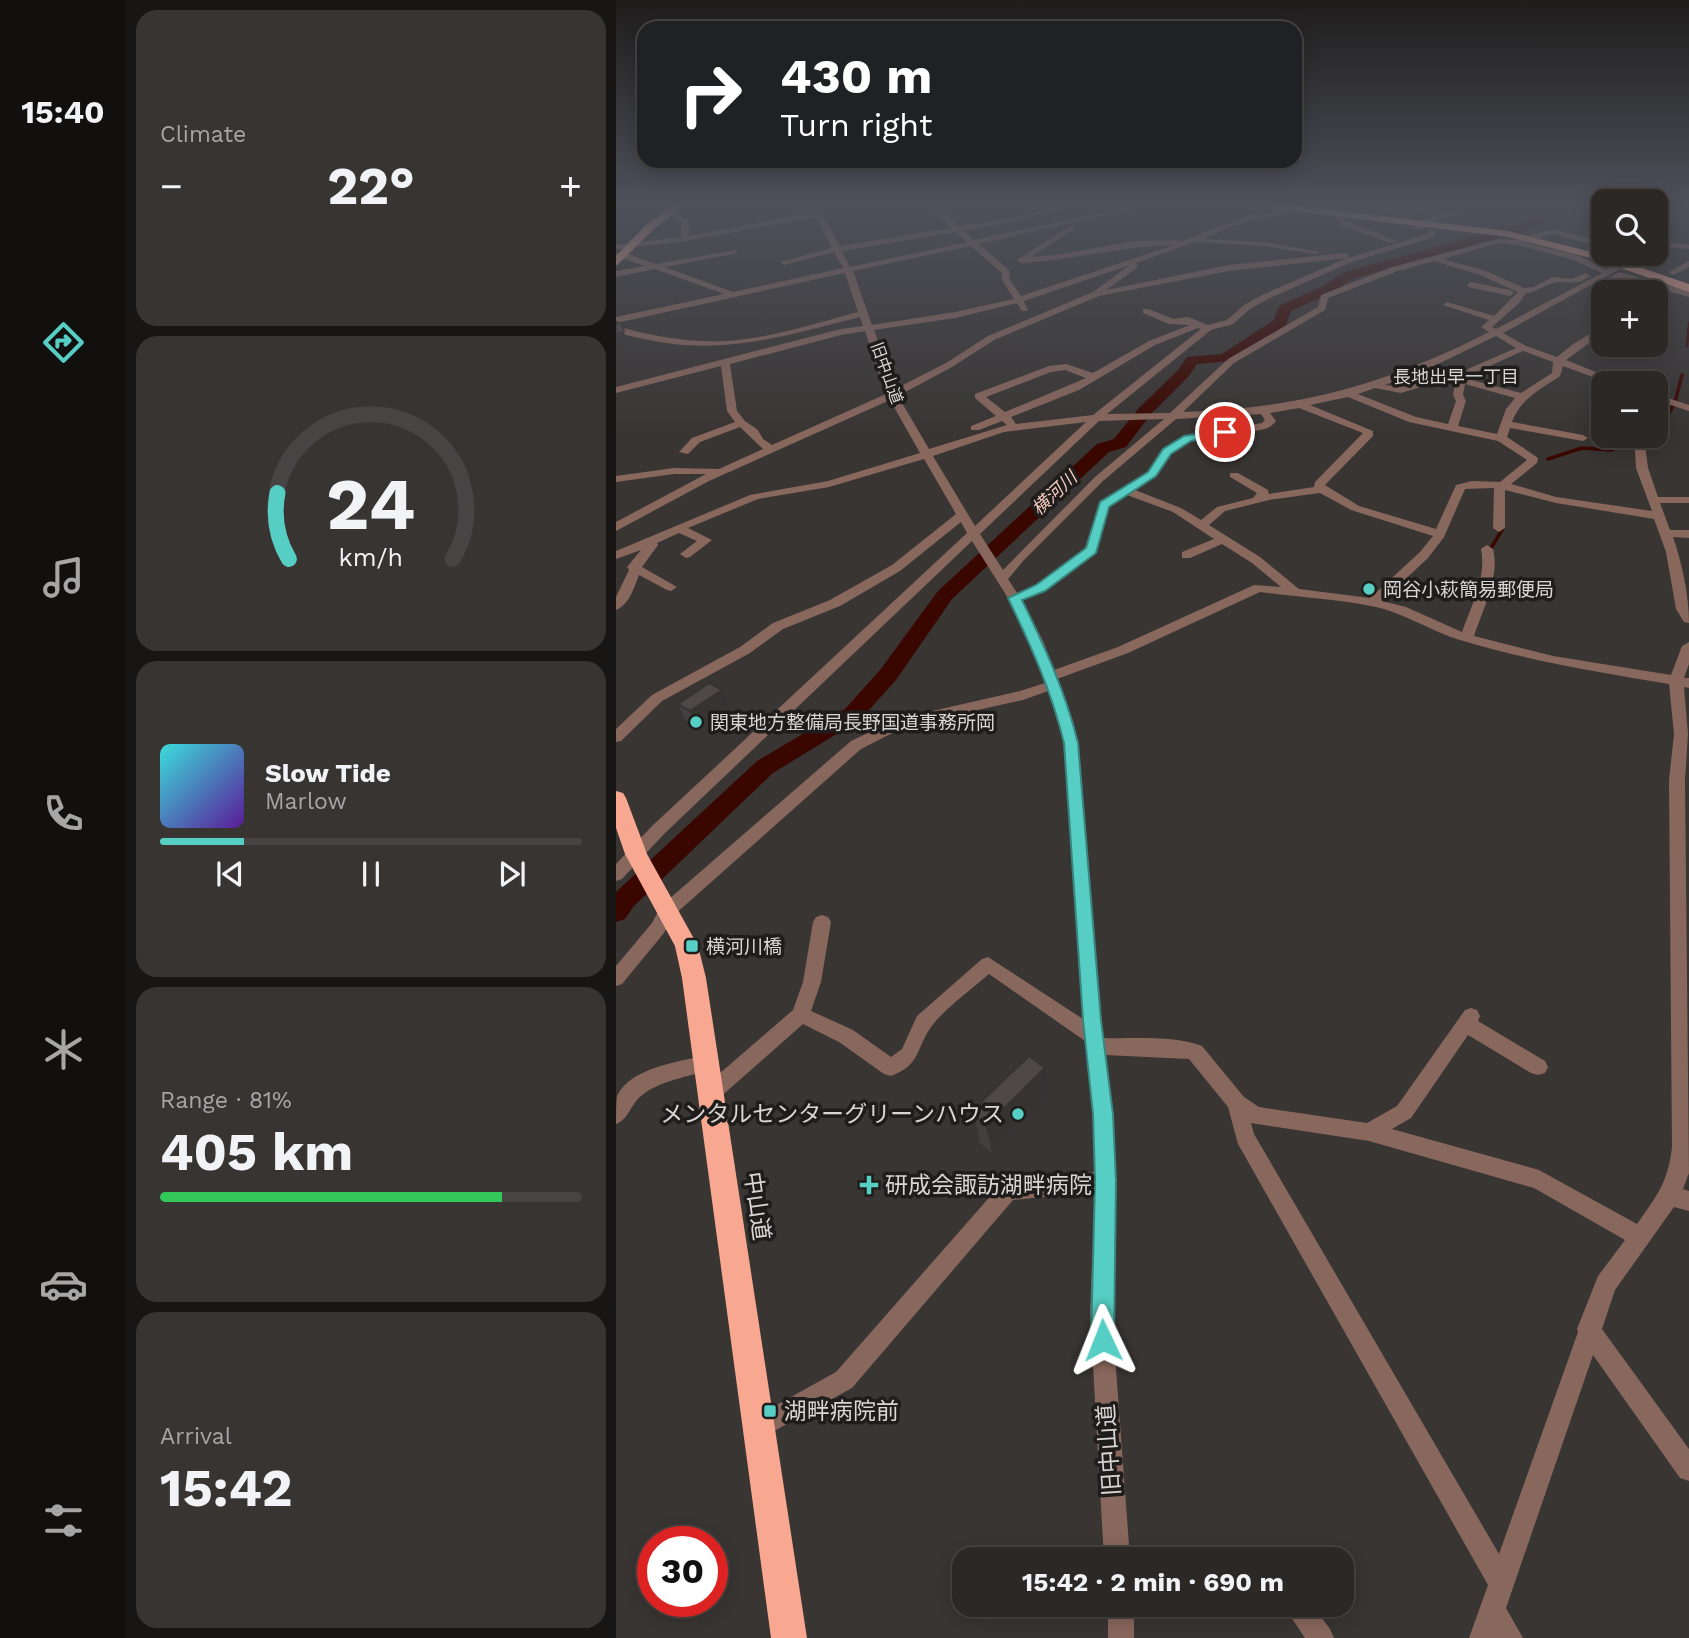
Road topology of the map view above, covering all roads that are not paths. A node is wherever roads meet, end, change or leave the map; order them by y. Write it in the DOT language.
graph roads {
  1 [pos="695,281"];
  2 [pos="793,281"];
  3 [pos="853,281"];
  4 [pos="1006,281"];
  5 [pos="1074,281"];
  6 [pos="1113,281"];
  7 [pos="1160,281"];
  8 [pos="1299,281"];
  9 [pos="1362,281"];
  10 [pos="1499,281"];
  11 [pos="1551,281"];
  12 [pos="1598,281"];
  13 [pos="1599,281"];
  14 [pos="1666,281"];
  15 [pos="1471,285"];
  16 [pos="1689,288"];
  17 [pos="1668,289"];
  18 [pos="1522,293"];
  19 [pos="732,294"];
  20 [pos="1096,294"];
  21 [pos="1689,294"];
  22 [pos="1546,299"];
  23 [pos="1019,300"];
  24 [pos="1447,305"];
  25 [pos="865,313"];
  26 [pos="1495,319"];
  27 [pos="616,320"];
  28 [pos="1031,320"];
  29 [pos="1139,320"];
  30 [pos="870,327"];
  31 [pos="1203,327"];
  32 [pos="616,329"];
  33 [pos="1495,334"];
  34 [pos="1591,337"];
  35 [pos="742,343"];
  36 [pos="1523,348"];
  37 [pos="752,356"];
  38 [pos="1558,362"];
  39 [pos="724,363"];
  40 [pos="1591,374"];
  41 [pos="1093,377"];
  42 [pos="1461,380"];
  43 [pos="1377,386"];
  44 [pos="616,390"];
  45 [pos="1350,394"];
  46 [pos="892,395"];
  47 [pos="1522,397"];
  48 [pos="1668,401"];
  49 [pos="1300,405"];
  50 [pos="1689,408"];
  51 [pos="1264,411"];
  52 [pos="1004,416"];
  53 [pos="1097,419"];
  54 [pos="741,423"];
  55 [pos="1506,424"];
  56 [pos="1016,426"];
  57 [pos="1251,428"];
  58 [pos="1452,428"];
  59 [pos="1501,438"];
  60 [pos="1583,438"];
  61 [pos="1640,448"];
  62 [pos="772,450"];
  63 [pos="928,451"];
  64 [pos="684,452"];
  65 [pos="1231,458"];
  66 [pos="723,470"];
  67 [pos="1234,475"];
  68 [pos="616,479"];
  69 [pos="1502,485"];
  70 [pos="1321,489"];
  71 [pos="1127,491"];
  72 [pos="1257,500"];
  73 [pos="1652,500"];
  74 [pos="1689,500"];
  75 [pos="963,514"];
  76 [pos="1658,516"];
  77 [pos="1201,526"];
  78 [pos="616,527"];
  79 [pos="678,528"];
  80 [pos="1499,528"];
  81 [pos="1665,533"];
  82 [pos="1440,534"];
  83 [pos="1689,534"];
  84 [pos="975,537"];
  85 [pos="1223,539"];
  86 [pos="656,541"];
  87 [pos="1487,549"];
  88 [pos="1672,552"];
  89 [pos="1689,552"];
  90 [pos="686,554"];
  91 [pos="616,555"];
  92 [pos="1186,555"];
  93 [pos="633,566"];
  94 [pos="1000,578"];
  95 [pos="671,587"];
  96 [pos="1296,592"];
  97 [pos="1014,598"];
  98 [pos="1373,602"];
  99 [pos="616,606"];
  100 [pos="1689,619"];
  101 [pos="1467,638"];
  102 [pos="1689,646"];
  103 [pos="1051,681"];
  104 [pos="1683,682"];
  105 [pos="616,737"];
  106 [pos="616,798"];
  107 [pos="637,856"];
  108 [pos="1683,861"];
  109 [pos="616,875"];
  110 [pos="664,905"];
  111 [pos="822,922"];
  112 [pos="616,979"];
  113 [pos="801,1015"];
  114 [pos="1095,1042"];
  115 [pos="1685,1043"];
  116 [pos="706,1063"];
  117 [pos="1538,1067"];
  118 [pos="711,1093"];
  119 [pos="1237,1103"];
  120 [pos="616,1115"];
  121 [pos="1369,1132"];
  122 [pos="1106,1181"];
  123 [pos="1680,1198"];
  124 [pos="1639,1237"];
  125 [pos="1588,1329"];
  126 [pos="759,1427"];
  127 [pos="1689,1469"];
  128 [pos="1116,1547"];
  129 [pos="1501,1584"];
  130 [pos="1492,1611"];
  131 [pos="1121,1617"];
  132 [pos="1305,1617"];
  133 [pos="789,1638"];
  134 [pos="1121,1638"];
  135 [pos="1321,1638"];
  136 [pos="1482,1638"];
  137 [pos="1510,1638"];
  1 -- 19 [label="street"];
  2 -- 19 [label="street"];
  3 -- 25 [label="street, 旧中山道"];
  4 -- 23 [label="street"];
  5 -- 23 [label="street"];
  6 -- 20 [label="street"];
  7 -- 20 [label="street"];
  8 -- 31 [label="street"];
  9 -- 94 [label="street"];
  10 -- 18 [label="street"];
  11 -- 18 [label="street"];
  12 -- 33 [label="street"];
  13 -- 33 [label="street"];
  14 -- 16 [label="highway"];
  15 -- 18 [label="street"];
  17 -- 21 [label="street"];
  18 -- 22 [label="street"];
  18 -- 26 [label="street"];
  19 -- 27 [label="street"];
  20 -- 28 [label="street"];
  23 -- 28 [label="street"];
  23 -- 30 [label="street"];
  24 -- 26 [label="street"];
  25 -- 30 [label="street, 旧中山道"];
  25 -- 35 [label="street"];
  26 -- 33 [label="street"];
  28 -- 46 [label="street"];
  29 -- 31 [label="street"];
  30 -- 37 [label="street"];
  30 -- 46 [label="street, 旧中山道"];
  31 -- 41 [label="street"];
  31 -- 53 [label="street"];
  32 -- 35 [label="street"];
  33 -- 36 [label="street"];
  33 -- 43 [label="street"];
  34 -- 38 [label="street"];
  35 -- 37 [label="street"];
  36 -- 38 [label="street"];
  36 -- 42 [label="street"];
  37 -- 39 [label="street"];
  38 -- 40 [label="street"];
  38 -- 47 [label="street"];
  39 -- 44 [label="street"];
  39 -- 54 [label="street"];
  41 -- 52 [label="street"];
  41 -- 52 [label="street"];
  42 -- 43 [label="street"];
  42 -- 47 [label="street"];
  42 -- 58 [label="street"];
  43 -- 45 [label="street"];
  45 -- 49 [label="street"];
  45 -- 58 [label="street"];
  46 -- 62 [label="street"];
  46 -- 63 [label="street, 旧中山道"];
  47 -- 55 [label="street"];
  48 -- 50 [label="street"];
  49 -- 51 [label="street"];
  49 -- 70 [label="street"];
  51 -- 53 [label="street"];
  51 -- 57 [label="street"];
  52 -- 56 [label="street"];
  52 -- 63 [label="street"];
  53 -- 56 [label="street"];
  53 -- 84 [label="street"];
  54 -- 62 [label="street"];
  54 -- 64 [label="street"];
  55 -- 59 [label="street"];
  55 -- 60 [label="street"];
  56 -- 63 [label="street"];
  57 -- 65 [label="street"];
  57 -- 71 [label="street"];
  58 -- 59 [label="street"];
  59 -- 69 [label="street"];
  61 -- 73 [label="street"];
  62 -- 66 [label="street"];
  63 -- 75 [label="street, 旧中山道"];
  63 -- 79 [label="street"];
  66 -- 68 [label="street"];
  66 -- 78 [label="street"];
  67 -- 72 [label="street"];
  69 -- 76 [label="street"];
  69 -- 80 [label="street"];
  69 -- 82 [label="street"];
  70 -- 72 [label="street"];
  70 -- 82 [label="street"];
  71 -- 77 [label="street"];
  71 -- 97 [label="street"];
  72 -- 77 [label="street"];
  73 -- 74 [label="street"];
  73 -- 76 [label="street"];
  75 -- 84 [label="street, 旧中山道"];
  75 -- 105 [label="street"];
  76 -- 81 [label="street"];
  77 -- 85 [label="street"];
  79 -- 86 [label="street"];
  79 -- 90 [label="street"];
  81 -- 83 [label="street"];
  81 -- 88 [label="street"];
  82 -- 98 [label="street"];
  84 -- 94 [label="street, 旧中山道"];
  84 -- 107 [label="street"];
  85 -- 92 [label="street"];
  85 -- 96 [label="street"];
  86 -- 91 [label="street"];
  86 -- 93 [label="street"];
  87 -- 101 [label="street"];
  88 -- 89 [label="street"];
  88 -- 100 [label="street"];
  93 -- 95 [label="street"];
  93 -- 99 [label="street"];
  94 -- 97 [label="street, 旧中山道"];
  96 -- 98 [label="street"];
  96 -- 103 [label="street"];
  97 -- 103 [label="street, 旧中山道"];
  98 -- 101 [label="street"];
  101 -- 104 [label="street"];
  102 -- 104 [label="street"];
  103 -- 110 [label="street"];
  103 -- 114 [label="street, 旧中山道"];
  104 -- 108 [label="street"];
  106 -- 107 [label="highway, 中山道"];
  107 -- 109 [label="street"];
  107 -- 110 [label="highway, 中山道"];
  108 -- 115 [label="street"];
  110 -- 112 [label="street"];
  110 -- 116 [label="highway, 中山道"];
  111 -- 113 [label="street"];
  113 -- 114 [label="street"];
  113 -- 118 [label="street"];
  114 -- 119 [label="street"];
  114 -- 122 [label="street, 旧中山道"];
  115 -- 123 [label="street"];
  116 -- 118 [label="highway, 中山道"];
  116 -- 120 [label="street"];
  117 -- 121 [label="street"];
  118 -- 126 [label="highway, 中山道"];
  119 -- 121 [label="street"];
  119 -- 129 [label="street"];
  121 -- 124 [label="street"];
  122 -- 126 [label="street"];
  122 -- 128 [label="street, 旧中山道"];
  123 -- 124 [label="street"];
  124 -- 125 [label="street"];
  125 -- 127 [label="street"];
  125 -- 129 [label="street"];
  126 -- 133 [label="highway, 中山道"];
  129 -- 130 [label="street"];
  130 -- 136 [label="street"];
  130 -- 137 [label="street"];
  131 -- 134 [label="street"];
  132 -- 135 [label="street"];
}
